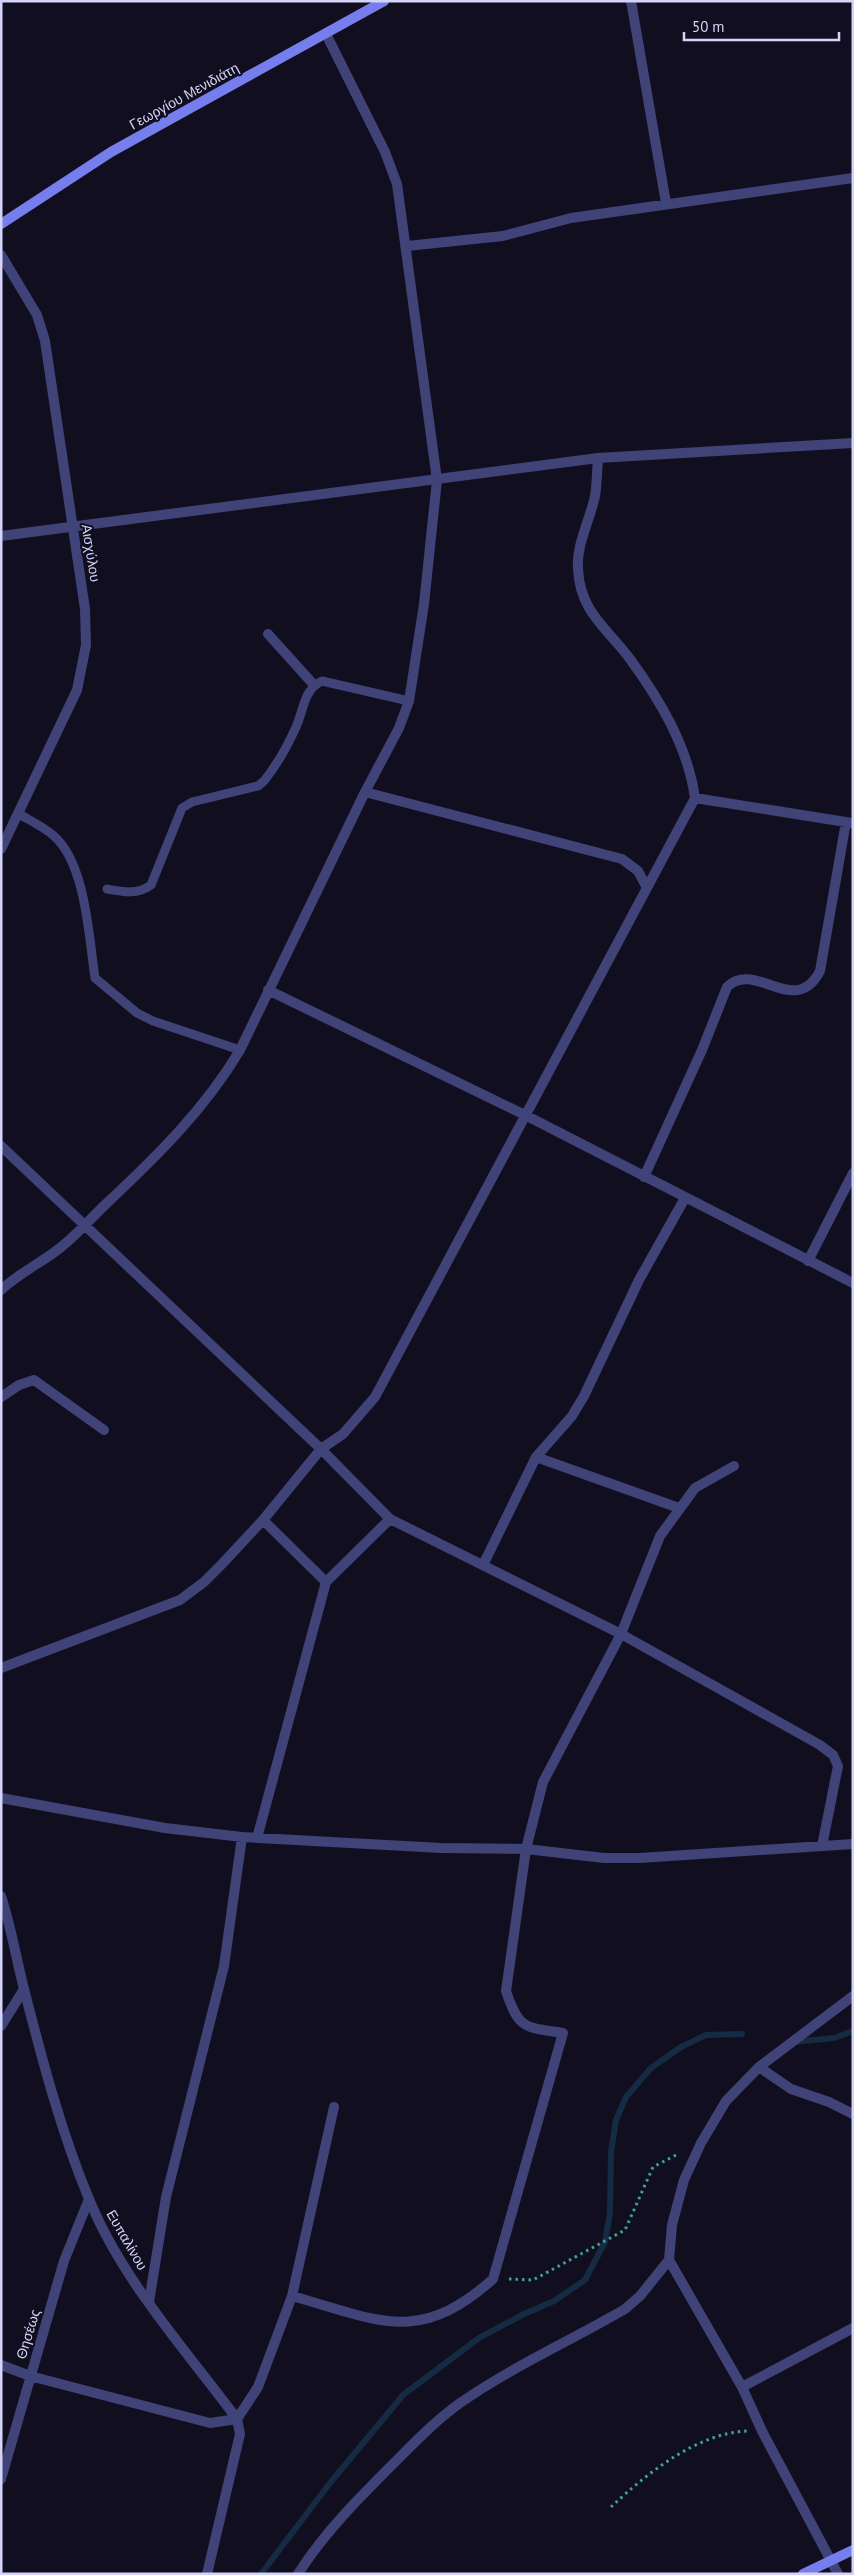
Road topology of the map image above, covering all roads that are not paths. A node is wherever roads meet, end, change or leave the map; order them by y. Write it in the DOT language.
graph roads {
  1 [pos="384,1"];
  2 [pos="631,1"];
  3 [pos="326,34"];
  4 [pos="853,178"];
  5 [pos="666,203"];
  6 [pos="1,224"];
  7 [pos="407,246"];
  8 [pos="1,255"];
  9 [pos="853,443"];
  10 [pos="598,458"];
  11 [pos="437,480"];
  12 [pos="73,527"];
  13 [pos="1,536"];
  14 [pos="268,634"];
  15 [pos="314,685"];
  16 [pos="409,701"];
  17 [pos="365,792"];
  18 [pos="695,798"];
  19 [pos="19,814"];
  20 [pos="850,822"];
  21 [pos="1,849"];
  22 [pos="647,888"];
  23 [pos="107,889"];
  24 [pos="268,990"];
  25 [pos="240,1050"];
  26 [pos="525,1115"];
  27 [pos="1,1146"];
  28 [pos="853,1173"];
  29 [pos="644,1177"];
  30 [pos="685,1198"];
  31 [pos="84,1225"];
  32 [pos="808,1261"];
  33 [pos="853,1283"];
  34 [pos="1,1290"];
  35 [pos="1,1397"];
  36 [pos="104,1430"];
  37 [pos="321,1449"];
  38 [pos="536,1457"];
  39 [pos="734,1466"];
  40 [pos="679,1508"];
  41 [pos="390,1519"];
  42 [pos="263,1520"];
  43 [pos="483,1565"];
  44 [pos="326,1582"];
  45 [pos="621,1634"];
  46 [pos="1,1668"];
  47 [pos="1,1798"];
  48 [pos="242,1837"];
  49 [pos="257,1838"];
  50 [pos="853,1844"];
  51 [pos="822,1846"];
  52 [pos="526,1849"];
  53 [pos="1,1896"];
  54 [pos="24,1989"];
  55 [pos="853,1996"];
  56 [pos="1,2026"];
  57 [pos="759,2067"];
  58 [pos="334,2107"];
  59 [pos="853,2114"];
  60 [pos="89,2199"];
  61 [pos="669,2260"];
  62 [pos="292,2296"];
  63 [pos="149,2302"];
  64 [pos="853,2328"];
  65 [pos="1,2365"];
  66 [pos="30,2376"];
  67 [pos="742,2387"];
  68 [pos="237,2419"];
  69 [pos="1,2479"];
  70 [pos="853,2550"];
  71 [pos="831,2561"];
  72 [pos="207,2574"];
  73 [pos="298,2574"];
  74 [pos="803,2574"];
  75 [pos="838,2574"];
  1 -- 3 [label="main road, Γεωργίου Μενιδιάτη"];
  2 -- 5 [label="street"];
  3 -- 6 [label="main road, Γεωργίου Μενιδιάτη"];
  3 -- 7 [label="street"];
  4 -- 5 [label="street"];
  5 -- 7 [label="street"];
  7 -- 11 [label="street"];
  8 -- 12 [label="street, Αισχύλου"];
  9 -- 10 [label="street"];
  10 -- 11 [label="street"];
  10 -- 18 [label="street"];
  11 -- 12 [label="street"];
  11 -- 16 [label="street"];
  12 -- 13 [label="street"];
  12 -- 19 [label="street, Αισχύλου"];
  14 -- 15 [label="street"];
  15 -- 16 [label="lane"];
  15 -- 23 [label="lane"];
  16 -- 17 [label="street"];
  17 -- 22 [label="street"];
  17 -- 24 [label="street"];
  18 -- 20 [label="street"];
  18 -- 22 [label="street"];
  19 -- 21 [label="street, Αισχύλου"];
  19 -- 25 [label="lane"];
  20 -- 29 [label="street"];
  22 -- 26 [label="street"];
  24 -- 25 [label="street"];
  24 -- 26 [label="street"];
  25 -- 31 [label="street"];
  26 -- 29 [label="street"];
  26 -- 37 [label="street"];
  27 -- 31 [label="street"];
  28 -- 32 [label="street"];
  29 -- 30 [label="street"];
  30 -- 32 [label="street"];
  30 -- 38 [label="street"];
  31 -- 34 [label="street"];
  31 -- 37 [label="street"];
  32 -- 33 [label="street"];
  35 -- 36 [label="street"];
  37 -- 41 [label="street"];
  37 -- 42 [label="street"];
  38 -- 40 [label="street"];
  38 -- 43 [label="street"];
  39 -- 40 [label="street"];
  40 -- 45 [label="street"];
  41 -- 43 [label="street"];
  41 -- 44 [label="street"];
  42 -- 44 [label="street"];
  42 -- 46 [label="street"];
  43 -- 45 [label="street"];
  44 -- 49 [label="street"];
  45 -- 51 [label="street"];
  45 -- 52 [label="street"];
  47 -- 48 [label="street"];
  48 -- 49 [label="street"];
  48 -- 63 [label="street"];
  49 -- 52 [label="street"];
  50 -- 51 [label="street"];
  51 -- 52 [label="street"];
  52 -- 62 [label="street"];
  53 -- 54 [label="street, Ευπαλίνου"];
  54 -- 56 [label="street"];
  54 -- 60 [label="street, Ευπαλίνου"];
  55 -- 57 [label="street"];
  57 -- 59 [label="street"];
  57 -- 61 [label="street"];
  58 -- 62 [label="street"];
  60 -- 63 [label="street, Ευπαλίνου"];
  60 -- 66 [label="street, Θησέως"];
  61 -- 67 [label="street"];
  61 -- 73 [label="street"];
  62 -- 68 [label="street"];
  63 -- 68 [label="street, Ευπαλίνου"];
  64 -- 67 [label="street"];
  65 -- 66 [label="street"];
  66 -- 68 [label="street"];
  66 -- 69 [label="street, Θησέως"];
  67 -- 71 [label="street"];
  68 -- 72 [label="street"];
  70 -- 71 [label="main road"];
  71 -- 74 [label="main road"];
  71 -- 75 [label="street"];
}
